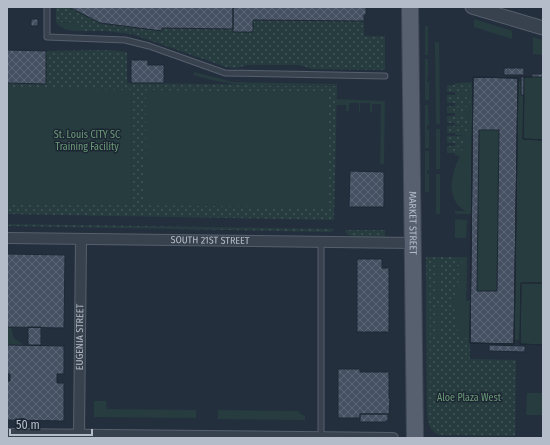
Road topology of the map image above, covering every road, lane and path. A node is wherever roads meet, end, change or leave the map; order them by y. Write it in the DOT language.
graph roads {
  1 [pos="47,7"];
  2 [pos="410,7"];
  3 [pos="472,7"];
  4 [pos="543,28"];
  5 [pos="385,76"];
  6 [pos="7,238"];
  7 [pos="81,239"];
  8 [pos="321,242"];
  9 [pos="413,243"];
  10 [pos="7,434"];
  11 [pos="79,435"];
  12 [pos="321,436"];
  13 [pos="392,438"];
  14 [pos="415,438"];
  1 -- 5 [label="lane"];
  2 -- 9 [label="main road, MARKET STREET"];
  3 -- 4 [label="street"];
  6 -- 7 [label="street, SOUTH 21ST STREET"];
  7 -- 8 [label="street, SOUTH 21ST STREET"];
  7 -- 11 [label="street, EUGENIA STREET"];
  8 -- 9 [label="street, SOUTH 21ST STREET"];
  8 -- 12 [label="lane"];
  9 -- 14 [label="main road, MARKET STREET"];
  10 -- 11 [label="street"];
  11 -- 12 [label="street"];
  12 -- 13 [label="street"];
}
